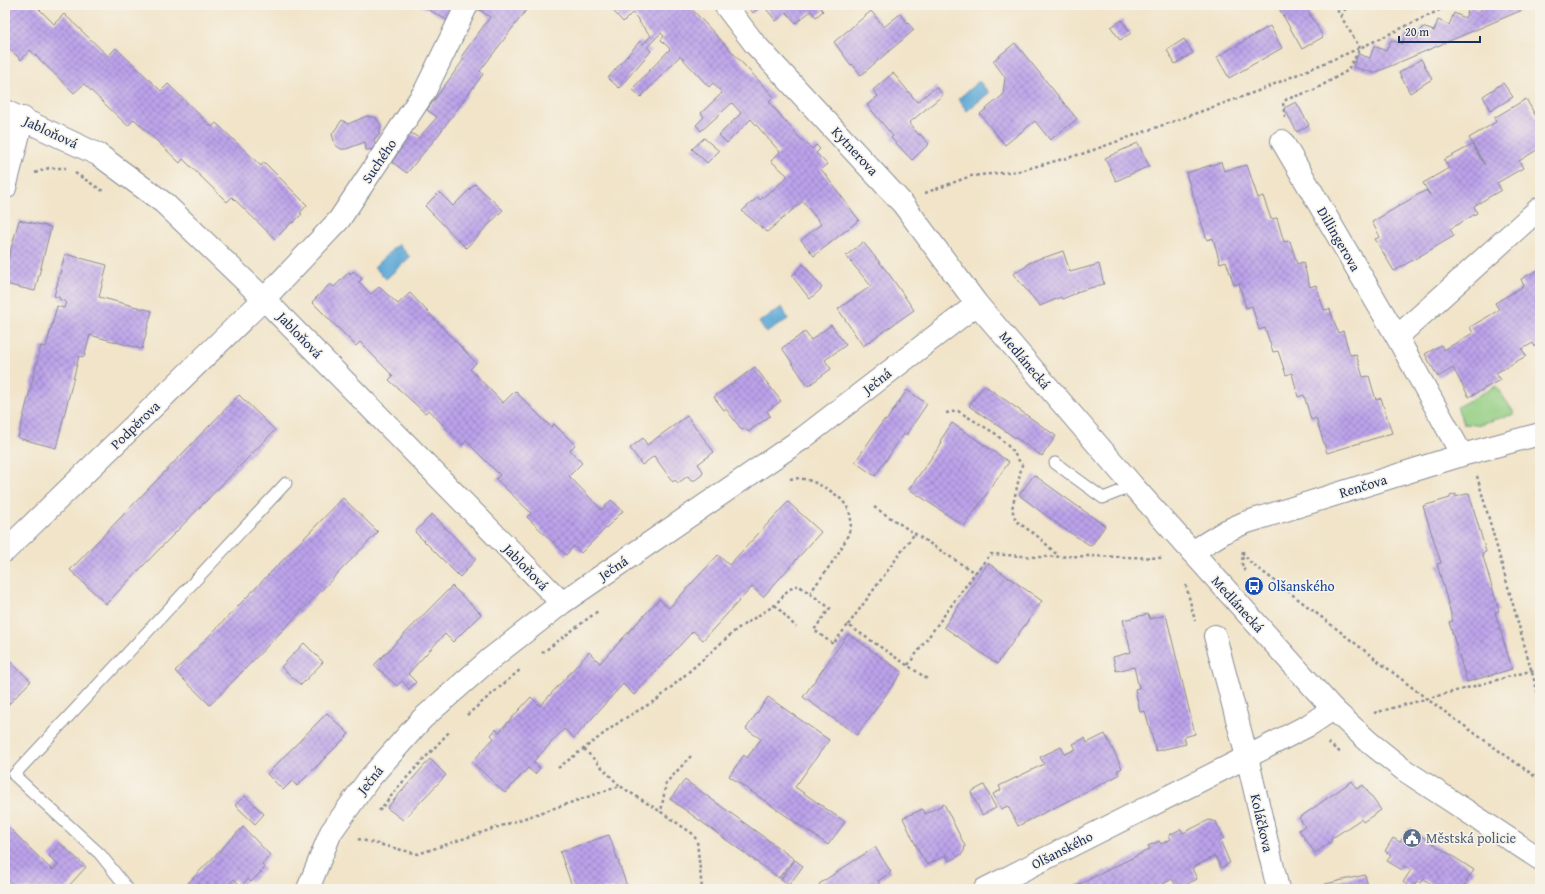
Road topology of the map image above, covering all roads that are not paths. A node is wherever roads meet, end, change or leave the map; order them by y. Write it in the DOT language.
graph roads {
  1 [pos="468,5"];
  2 [pos="725,5"];
  3 [pos="14,114"];
  4 [pos="1282,141"];
  5 [pos="5,186"];
  6 [pos="1540,208"];
  7 [pos="264,299"];
  8 [pos="977,304"];
  9 [pos="1397,337"];
  10 [pos="1540,434"];
  11 [pos="1462,455"];
  12 [pos="1054,463"];
  13 [pos="286,483"];
  14 [pos="1133,486"];
  15 [pos="5,551"];
  16 [pos="1192,552"];
  17 [pos="562,603"];
  18 [pos="1215,636"];
  19 [pos="1333,709"];
  20 [pos="1247,757"];
  21 [pos="1540,859"];
  22 [pos="975,886"];
  23 [pos="128,889"];
  24 [pos="308,889"];
  25 [pos="1278,889"];
  1 -- 7 [label="street, Suchého"];
  2 -- 8 [label="street, Kytnerova"];
  3 -- 5 [label="street"];
  3 -- 7 [label="street, Jabloňová"];
  4 -- 9 [label="street, Dillingerova"];
  6 -- 9 [label="street"];
  7 -- 15 [label="street, Podpěrova"];
  7 -- 17 [label="street, Jabloňová"];
  8 -- 14 [label="street, Medlánecká"];
  8 -- 17 [label="street, Ječná"];
  9 -- 11 [label="street, Dillingerova"];
  10 -- 11 [label="street, Renčova"];
  11 -- 16 [label="street, Renčova"];
  12 -- 14 [label="lane"];
  13 -- 23 [label="lane"];
  14 -- 16 [label="street, Medlánecká"];
  16 -- 19 [label="street, Medlánecká"];
  17 -- 24 [label="street, Ječná"];
  18 -- 20 [label="street, Koláčkova"];
  19 -- 20 [label="street"];
  19 -- 21 [label="street, Medlánecká"];
  20 -- 22 [label="street, Olšanského"];
  20 -- 25 [label="street, Koláčkova"];
}
